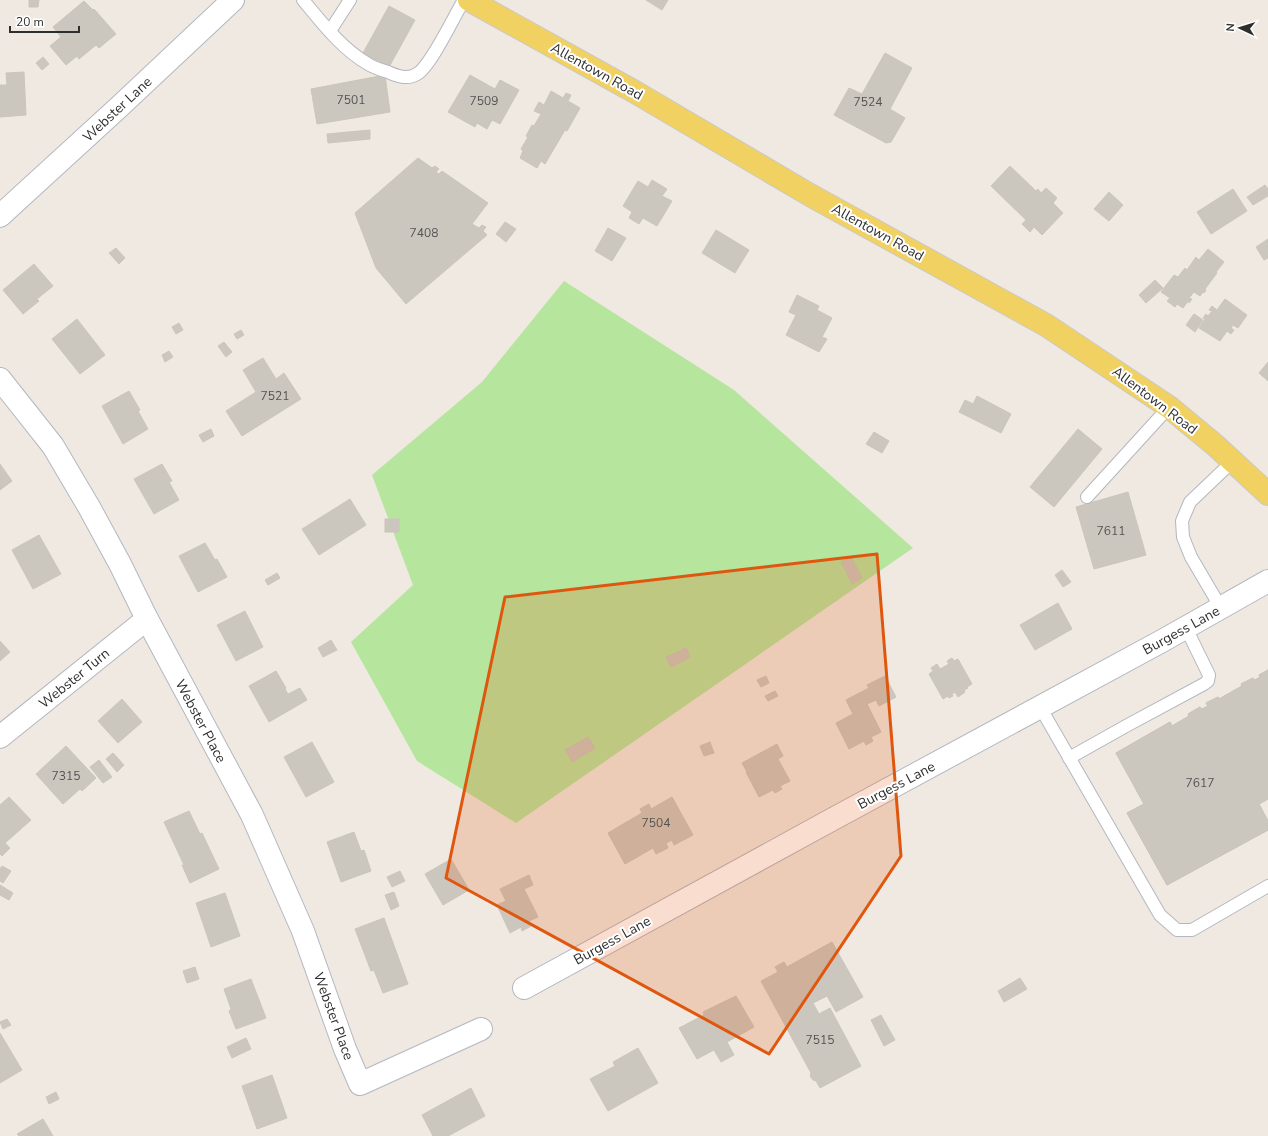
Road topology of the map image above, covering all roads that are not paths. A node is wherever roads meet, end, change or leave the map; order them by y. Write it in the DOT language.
graph roads {
  1 [pos="233,0"];
  2 [pos="304,0"];
  3 [pos="350,0"];
  4 [pos="464,0"];
  5 [pos="469,0"];
  6 [pos="330,31"];
  7 [pos="1,213"];
  8 [pos="0,379"];
  9 [pos="1169,406"];
  10 [pos="1232,461"];
  11 [pos="1268,494"];
  12 [pos="1087,497"];
  13 [pos="1268,581"];
  14 [pos="1221,608"];
  15 [pos="147,619"];
  16 [pos="1186,628"];
  17 [pos="1040,707"];
  18 [pos="0,737"];
  19 [pos="1070,758"];
  20 [pos="1268,886"];
  21 [pos="524,988"];
  22 [pos="481,1029"];
  1 -- 7 [label="street, Webster Lane"];
  2 -- 6 [label="lane"];
  3 -- 6 [label="lane"];
  4 -- 6 [label="lane"];
  5 -- 9 [label="main road, Allentown Road"];
  8 -- 15 [label="street, Webster Place"];
  9 -- 10 [label="main road, Allentown Road"];
  9 -- 12 [label="lane"];
  10 -- 11 [label="main road, Allentown Road"];
  10 -- 14 [label="lane"];
  13 -- 14 [label="street, Burgess Lane"];
  14 -- 16 [label="street, Burgess Lane"];
  15 -- 18 [label="street, Webster Turn"];
  15 -- 22 [label="street, Webster Place"];
  16 -- 17 [label="street, Burgess Lane"];
  16 -- 19 [label="lane"];
  17 -- 19 [label="lane"];
  17 -- 21 [label="street, Burgess Lane"];
  19 -- 20 [label="lane"];
}
